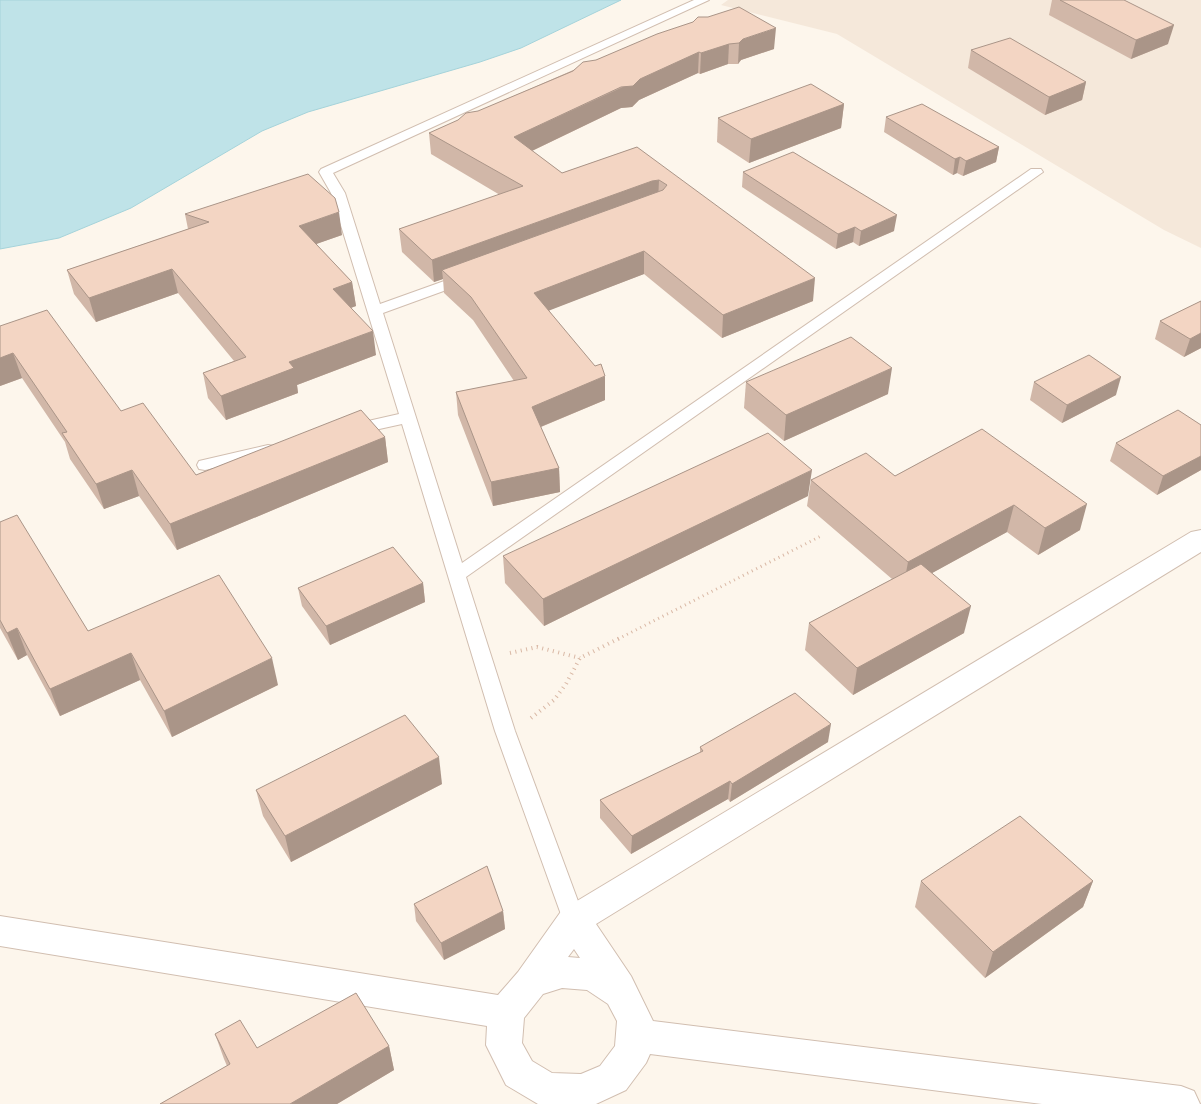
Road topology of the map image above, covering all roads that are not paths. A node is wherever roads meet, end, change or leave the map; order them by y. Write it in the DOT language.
graph roads {
  1 [pos="703,0"];
  2 [pos="1036,172"];
  3 [pos="479,273"];
  4 [pos="375,311"];
  5 [pos="408,417"];
  6 [pos="340,433"];
  7 [pos="282,447"];
  8 [pos="205,465"];
  9 [pos="1201,540"];
  10 [pos="457,575"];
  11 [pos="574,920"];
  12 [pos="0,931"];
  13 [pos="531,983"];
  14 [pos="621,993"];
  15 [pos="506,1013"];
  16 [pos="634,1035"];
  17 [pos="1181,1104"];
  1 -- 4 [label="lane"];
  2 -- 10 [label="lane"];
  3 -- 4 [label="lane"];
  4 -- 5 [label="lane"];
  5 -- 6 [label="lane"];
  5 -- 10 [label="lane"];
  7 -- 8 [label="lane"];
  9 -- 11 [label="street"];
  10 -- 11 [label="lane"];
  11 -- 13 [label="street"];
  11 -- 14 [label="street"];
  12 -- 15 [label="street"];
  13 -- 14 [label="street"];
  13 -- 15 [label="street"];
  14 -- 16 [label="street"];
  15 -- 16 [label="street"];
  16 -- 17 [label="street"];
}
